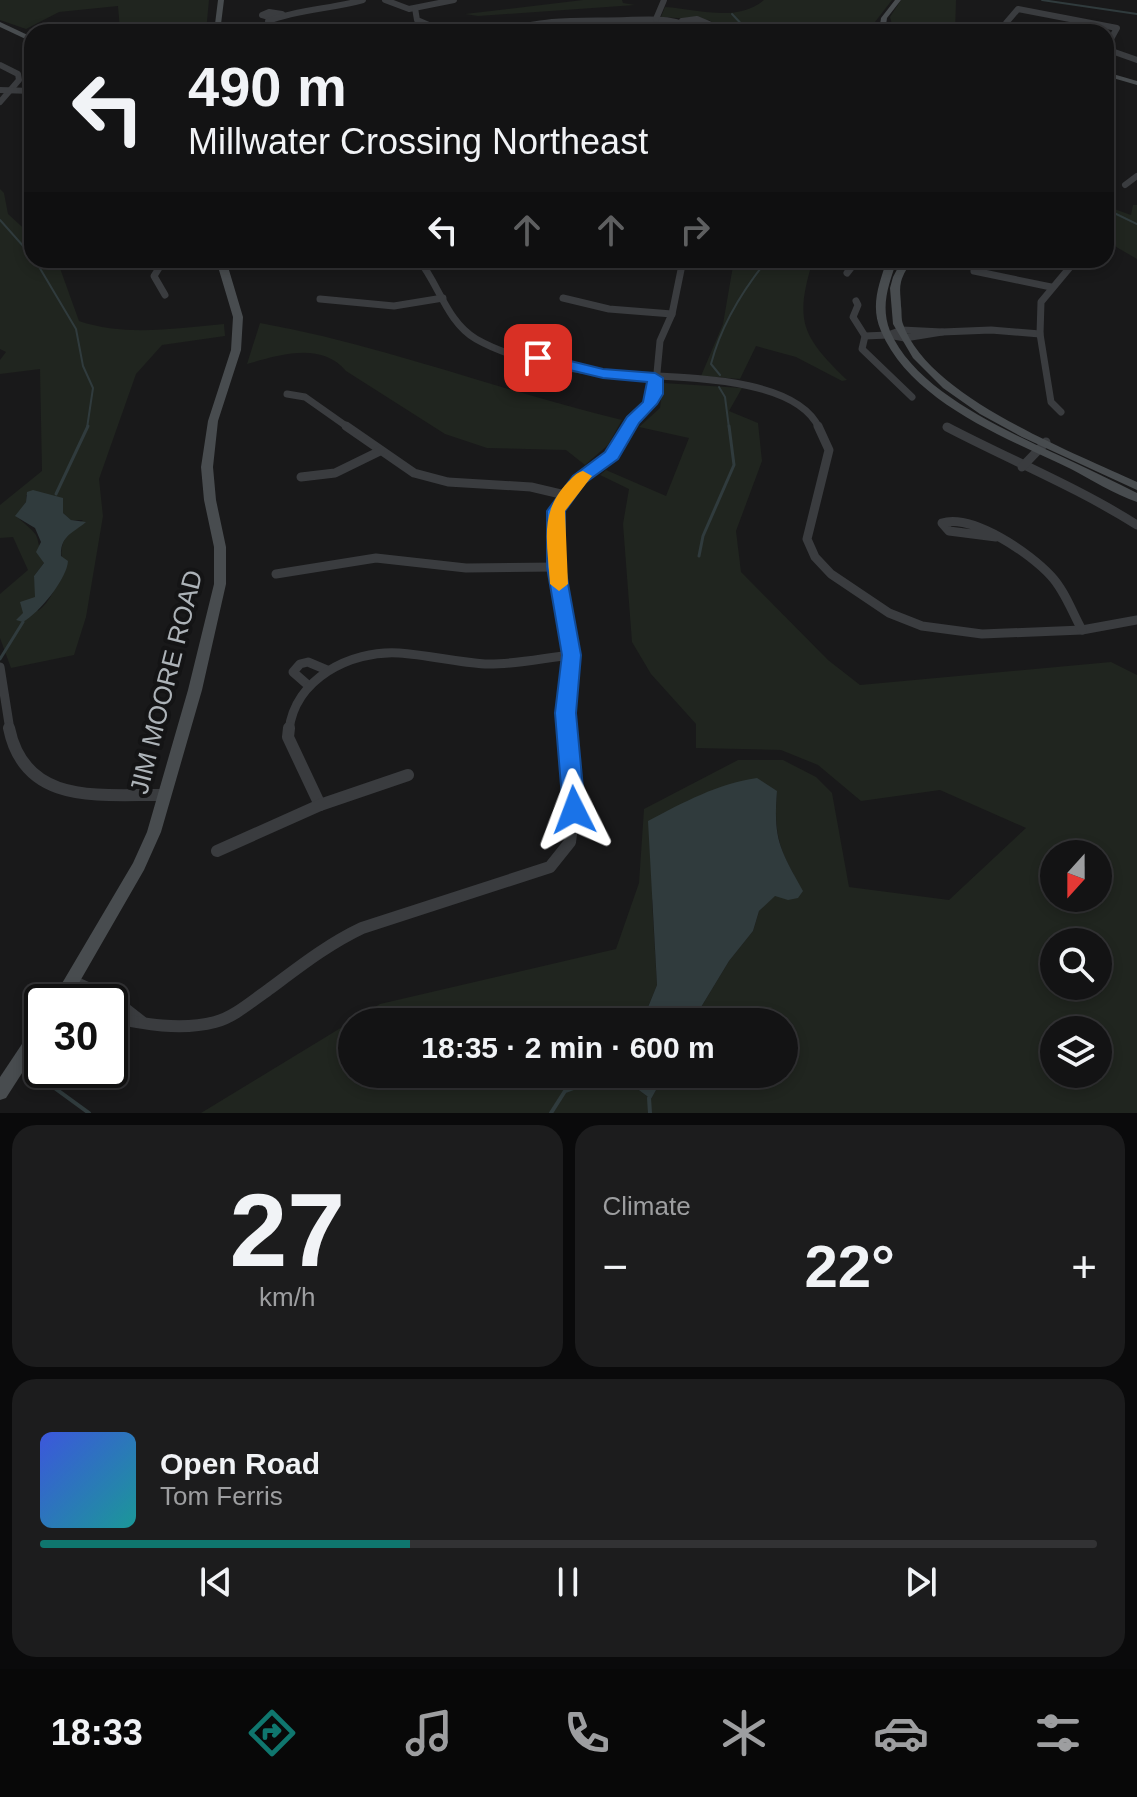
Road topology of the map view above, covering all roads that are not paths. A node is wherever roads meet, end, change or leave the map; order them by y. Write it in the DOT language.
graph roads {
  1 [pos="221,0"];
  2 [pos="363,0"];
  3 [pos="385,0"];
  4 [pos="454,0"];
  5 [pos="664,0"];
  6 [pos="898,0"];
  7 [pos="415,8"];
  8 [pos="889,12"];
  9 [pos="282,14"];
  10 [pos="273,18"];
  11 [pos="656,19"];
  12 [pos="678,22"];
  13 [pos="0,24"];
  14 [pos="218,24"];
  15 [pos="268,24"];
  16 [pos="426,24"];
  17 [pos="542,24"];
  18 [pos="682,24"];
  19 [pos="709,24"];
  20 [pos="881,24"];
  21 [pos="891,24"];
  22 [pos="1006,24"];
  23 [pos="1096,24"];
  24 [pos="24,36"];
  25 [pos="1114,52"];
  26 [pos="1137,60"];
  27 [pos="0,65"];
  28 [pos="1114,76"];
  29 [pos="1137,83"];
  30 [pos="0,90"];
  31 [pos="12,90"];
  32 [pos="24,91"];
  33 [pos="0,102"];
  34 [pos="1137,176"];
  35 [pos="1125,185"];
  36 [pos="159,268"];
  37 [pos="223,268"];
  38 [pos="424,268"];
  39 [pos="681,268"];
  40 [pos="851,268"];
  41 [pos="887,268"];
  42 [pos="903,268"];
  43 [pos="1069,268"];
  44 [pos="974,271"];
  45 [pos="847,273"];
  46 [pos="1051,287"];
  47 [pos="165,295"];
  48 [pos="443,298"];
  49 [pos="563,298"];
  50 [pos="320,299"];
  51 [pos="856,301"];
  52 [pos="672,314"];
  53 [pos="903,334"];
  54 [pos="1040,334"];
  55 [pos="888,335"];
  56 [pos="865,336"];
  57 [pos="655,378"];
  58 [pos="287,394"];
  59 [pos="912,397"];
  60 [pos="1061,412"];
  61 [pos="947,427"];
  62 [pos="1042,446"];
  63 [pos="380,451"];
  64 [pos="1022,467"];
  65 [pos="301,477"];
  66 [pos="1137,486"];
  67 [pos="565,495"];
  68 [pos="1137,498"];
  69 [pos="1137,525"];
  70 [pos="996,537"];
  71 [pos="556,567"];
  72 [pos="276,574"];
  73 [pos="1137,620"];
  74 [pos="1082,630"];
  75 [pos="571,655"];
  76 [pos="0,667"];
  77 [pos="327,670"];
  78 [pos="309,686"];
  79 [pos="408,775"];
  80 [pos="165,795"];
  81 [pos="320,805"];
  82 [pos="217,851"];
  83 [pos="72,981"];
  84 [pos="70,984"];
  85 [pos="128,1021"];
  86 [pos="144,1024"];
  87 [pos="24,1055"];
  88 [pos="0,1092"];
  1 -- 14 [label="street"];
  2 -- 9 [label="street"];
  3 -- 7 [label="street"];
  4 -- 7 [label="street"];
  5 -- 11 [label="street"];
  6 -- 8 [label="street"];
  7 -- 16 [label="street"];
  8 -- 20 [label="street"];
  8 -- 21 [label="street"];
  9 -- 10 [label="street"];
  9 -- 10 [label="street"];
  10 -- 15 [label="street"];
  11 -- 12 [label="street"];
  11 -- 17 [label="street"];
  12 -- 18 [label="street"];
  12 -- 19 [label="street"];
  13 -- 24 [label="street"];
  22 -- 23 [label="street"];
  25 -- 26 [label="street"];
  27 -- 31 [label="street"];
  28 -- 29 [label="street"];
  30 -- 31 [label="street"];
  31 -- 32 [label="street"];
  31 -- 33 [label="street"];
  34 -- 35 [label="street"];
  36 -- 47 [label="street"];
  37 -- 80 [label="street, JIM MOORE ROAD"];
  38 -- 48 [label="street"];
  39 -- 52 [label="street"];
  40 -- 45 [label="street"];
  41 -- 55 [label="street"];
  42 -- 53 [label="street"];
  43 -- 46 [label="street"];
  44 -- 46 [label="street"];
  46 -- 54 [label="street"];
  48 -- 50 [label="street"];
  48 -- 57 [label="street"];
  49 -- 52 [label="street"];
  51 -- 56 [label="street"];
  52 -- 57 [label="street"];
  53 -- 54 [label="street"];
  53 -- 55 [label="street"];
  53 -- 62 [label="street"];
  54 -- 60 [label="street"];
  55 -- 56 [label="street"];
  55 -- 62 [label="street"];
  56 -- 59 [label="street"];
  57 -- 67 [label="street"];
  57 -- 74 [label="street"];
  58 -- 63 [label="street"];
  61 -- 64 [label="street"];
  62 -- 64 [label="street"];
  62 -- 66 [label="street"];
  62 -- 68 [label="street"];
  63 -- 65 [label="street"];
  63 -- 67 [label="street"];
  64 -- 69 [label="street"];
  67 -- 71 [label="street"];
  70 -- 70 [label="street"];
  70 -- 74 [label="street"];
  71 -- 72 [label="street"];
  71 -- 75 [label="street"];
  73 -- 74 [label="street"];
  75 -- 77 [label="street"];
  75 -- 86 [label="street"];
  76 -- 80 [label="street"];
  77 -- 78 [label="street"];
  77 -- 78 [label="street"];
  78 -- 81 [label="street"];
  79 -- 81 [label="street"];
  80 -- 83 [label="street, JIM MOORE ROAD"];
  81 -- 82 [label="street"];
  83 -- 84 [label="street, JIM MOORE ROAD"];
  83 -- 86 [label="street"];
  85 -- 86 [label="street"];
  87 -- 88 [label="street"];
}
